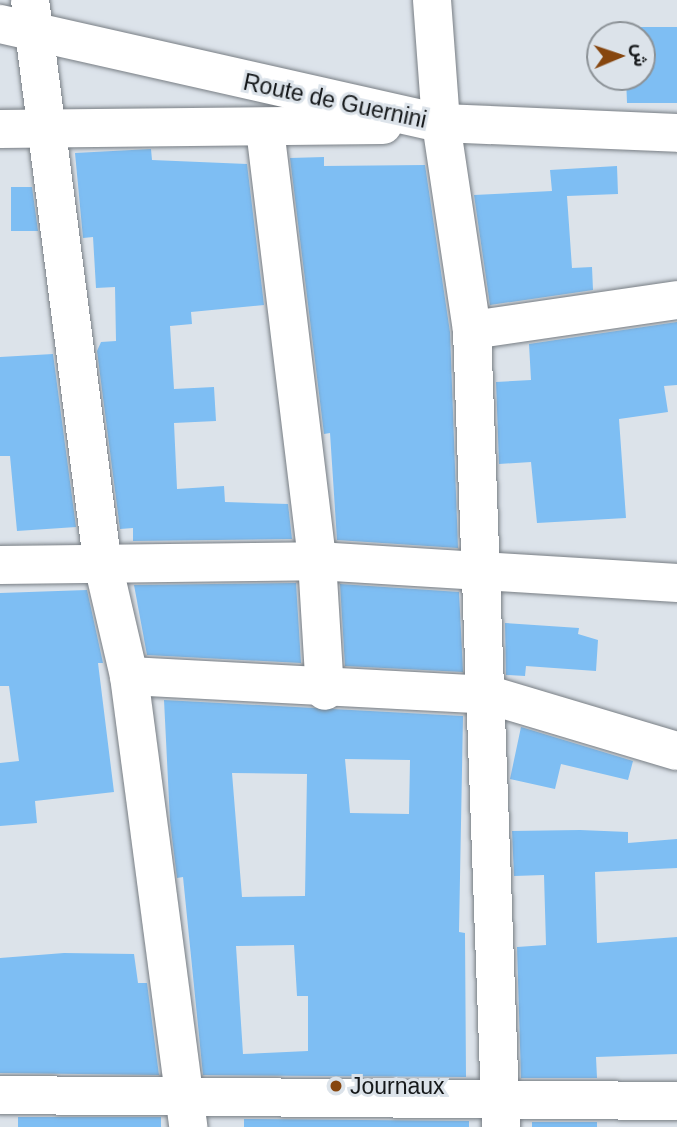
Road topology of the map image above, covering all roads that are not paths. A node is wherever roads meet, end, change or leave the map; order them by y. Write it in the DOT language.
graph roads {
  1 [pos="432,0"];
  2 [pos="33,18"];
  3 [pos="0,24"];
  4 [pos="441,123"];
  5 [pos="45,125"];
  6 [pos="0,129"];
  7 [pos="265,129"];
  8 [pos="677,133"];
  9 [pos="677,300"];
  10 [pos="472,330"];
  11 [pos="102,560"];
  12 [pos="317,561"];
  13 [pos="0,565"];
  14 [pos="480,572"];
  15 [pos="677,583"];
  16 [pos="130,676"];
  17 [pos="325,691"];
  18 [pos="489,695"];
  19 [pos="677,751"];
  20 [pos="0,1095"];
  21 [pos="677,1101"];
  22 [pos="186,1112"];
  23 [pos="500,1113"];
  1 -- 4 [label="street"];
  2 -- 3 [label="street, Route de Guernini"];
  2 -- 4 [label="street, Route de Guernini"];
  2 -- 5 [label="street"];
  4 -- 7 [label="street"];
  4 -- 8 [label="street, Route de Guernini"];
  4 -- 10 [label="street"];
  5 -- 6 [label="street"];
  5 -- 7 [label="street"];
  5 -- 11 [label="street"];
  7 -- 12 [label="street"];
  9 -- 10 [label="street"];
  10 -- 14 [label="street"];
  11 -- 12 [label="street"];
  11 -- 13 [label="street"];
  11 -- 16 [label="street"];
  12 -- 14 [label="street"];
  12 -- 17 [label="street"];
  14 -- 15 [label="street"];
  14 -- 18 [label="street"];
  16 -- 17 [label="street"];
  16 -- 22 [label="street"];
  17 -- 18 [label="street"];
  18 -- 19 [label="street"];
  18 -- 23 [label="street"];
  20 -- 22 [label="street"];
  21 -- 23 [label="street"];
  22 -- 23 [label="street"];
}
